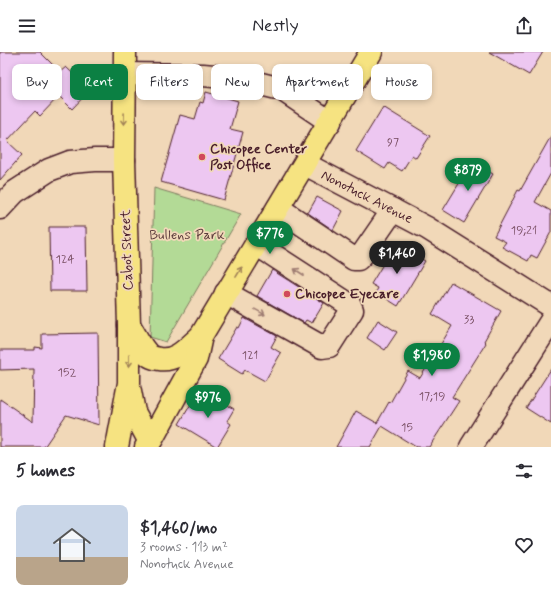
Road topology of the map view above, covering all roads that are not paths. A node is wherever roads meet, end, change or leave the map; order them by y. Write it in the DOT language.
graph roads {
  1 [pos="125,52"];
  2 [pos="371,52"];
  3 [pos="125,64"];
  4 [pos="128,74"];
  5 [pos="125,100"];
  6 [pos="330,122"];
  7 [pos="124,160"];
  8 [pos="304,164"];
  9 [pos="0,208"];
  10 [pos="278,208"];
  11 [pos="393,210"];
  12 [pos="256,244"];
  13 [pos="226,294"];
  14 [pos="551,306"];
  15 [pos="551,320"];
  16 [pos="129,326"];
  17 [pos="201,336"];
  18 [pos="129,383"];
  19 [pos="151,445"];
  20 [pos="117,447"];
  21 [pos="471,447"];
  1 -- 3 [label="main road, Cabot Street"];
  2 -- 6 [label="main road"];
  4 -- 6 [label="street"];
  5 -- 7 [label="main road, Cabot Street, one-way"];
  6 -- 8 [label="main road"];
  7 -- 9 [label="street"];
  7 -- 16 [label="main road, Cabot Street"];
  8 -- 10 [label="main road"];
  8 -- 11 [label="street, Nonotuck Avenue"];
  10 -- 11 [label="street"];
  10 -- 12 [label="main road"];
  11 -- 14 [label="street, Nonotuck Avenue"];
  13 -- 12 [label="main road, one-way"];
  13 -- 12 [label="street, one-way"];
  13 -- 17 [label="main road"];
  15 -- 21 [label="street"];
  16 -- 17 [label="main road"];
  16 -- 18 [label="main road, Cabot Street, one-way"];
  17 -- 19 [label="main road"];
  18 -- 19 [label="main road"];
  18 -- 20 [label="main road, Cabot Street"];
}
